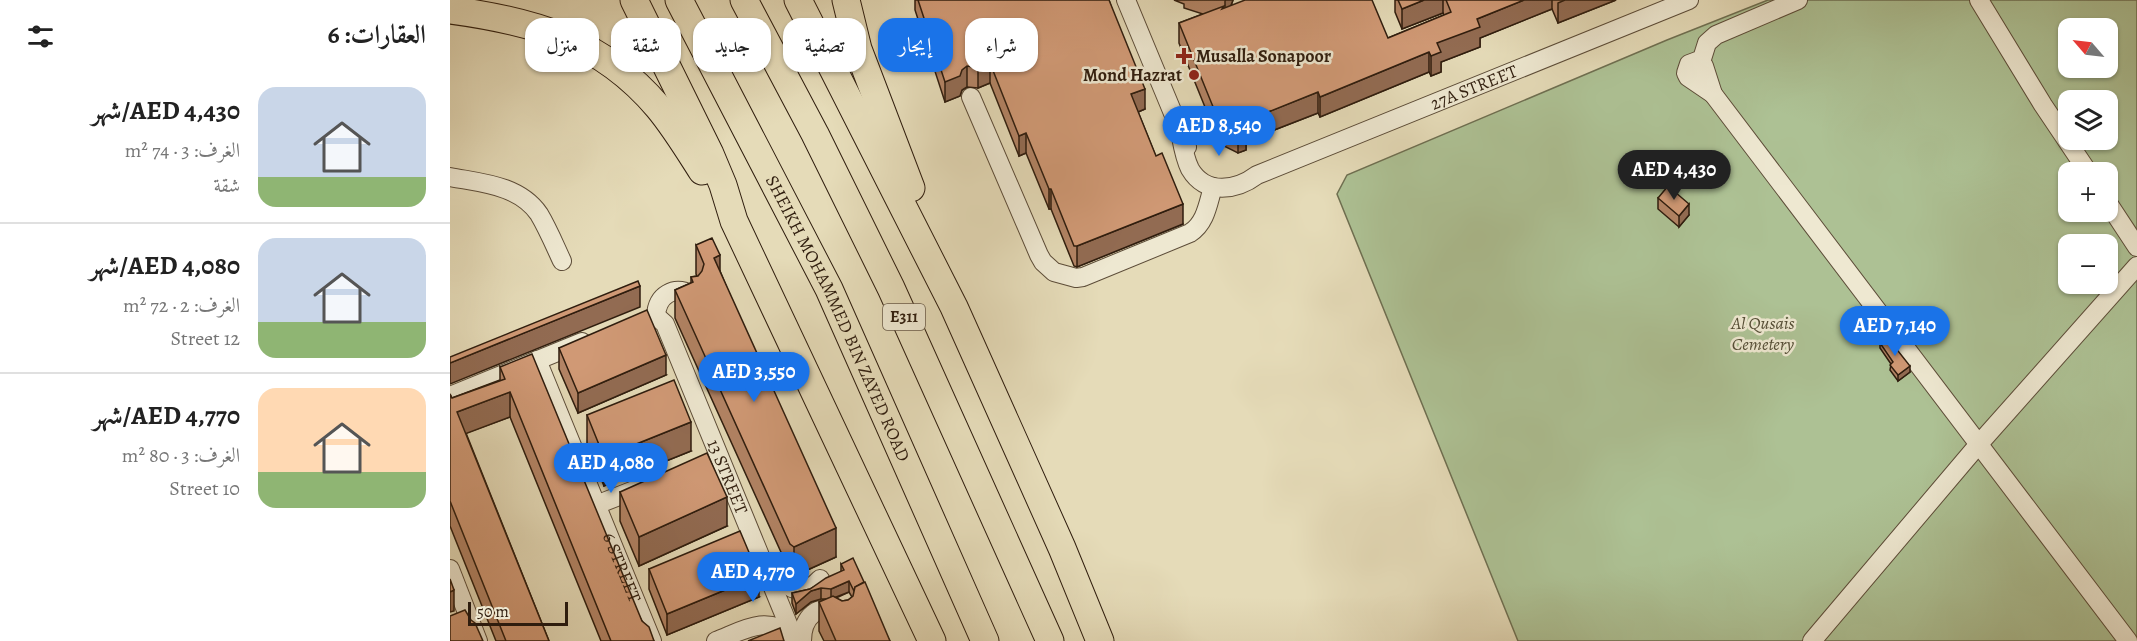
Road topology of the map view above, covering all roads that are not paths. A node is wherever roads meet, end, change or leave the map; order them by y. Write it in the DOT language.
graph roads {
  1 [pos="634,0"];
  2 [pos="679,0"];
  3 [pos="744,0"];
  4 [pos="798,0"];
  5 [pos="846,0"];
  6 [pos="1126,0"];
  7 [pos="1689,0"];
  8 [pos="1798,0"];
  9 [pos="1979,0"];
  10 [pos="450,10"];
  11 [pos="971,97"];
  12 [pos="1182,136"];
  13 [pos="2081,162"];
  14 [pos="1257,175"];
  15 [pos="451,177"];
  16 [pos="1213,187"];
  17 [pos="2118,218"];
  18 [pos="734,221"];
  19 [pos="2137,247"];
  20 [pos="562,261"];
  21 [pos="2137,266"];
  22 [pos="692,295"];
  23 [pos="954,307"];
  24 [pos="601,334"];
  25 [pos="537,360"];
  26 [pos="450,396"];
  27 [pos="1978,446"];
  28 [pos="719,456"];
  29 [pos="699,464"];
  30 [pos="657,480"];
  31 [pos="596,505"];
  32 [pos="756,546"];
  33 [pos="450,569"];
  34 [pos="820,579"];
  35 [pos="776,595"];
  36 [pos="844,619"];
  37 [pos="750,627"];
  38 [pos="796,639"];
  39 [pos="478,641"];
  40 [pos="652,641"];
  41 [pos="716,641"];
  42 [pos="932,641"];
  43 [pos="985,641"];
  44 [pos="1050,641"];
  45 [pos="1100,641"];
  46 [pos="1812,641"];
  47 [pos="2128,641"];
  1 -- 18 [label="highway"];
  2 -- 43 [label="highway, SHEIKH MOHAMMED BIN ZAYED ROAD"];
  3 -- 44 [label="highway, E311"];
  4 -- 23 [label="highway"];
  5 -- 23 [label="highway"];
  6 -- 12 [label="street, 27A STREET"];
  7 -- 14 [label="street, 27A STREET"];
  8 -- 27 [label="street"];
  9 -- 13 [label="street"];
  10 -- 18 [label="highway"];
  11 -- 16 [label="street"];
  12 -- 14 [label="street, 27A STREET"];
  12 -- 16 [label="street, 27A STREET"];
  14 -- 16 [label="street, 27A STREET"];
  15 -- 20 [label="street"];
  17 -- 19 [label="street"];
  18 -- 42 [label="highway"];
  21 -- 27 [label="street"];
  22 -- 28 [label="street, 13 STREET"];
  23 -- 45 [label="highway"];
  24 -- 25 [label="street"];
  25 -- 26 [label="street"];
  25 -- 31 [label="street, 6 STREET"];
  27 -- 46 [label="street"];
  27 -- 47 [label="street"];
  28 -- 29 [label="street"];
  28 -- 32 [label="street, 13 STREET"];
  30 -- 31 [label="street"];
  31 -- 40 [label="street, 6 STREET"];
  32 -- 34 [label="street"];
  32 -- 35 [label="street, 13 STREET"];
  33 -- 39 [label="street"];
  35 -- 37 [label="street"];
  35 -- 38 [label="street, 13 STREET"];
  36 -- 38 [label="street"];
  37 -- 38 [label="street"];
  37 -- 41 [label="street"];
}
